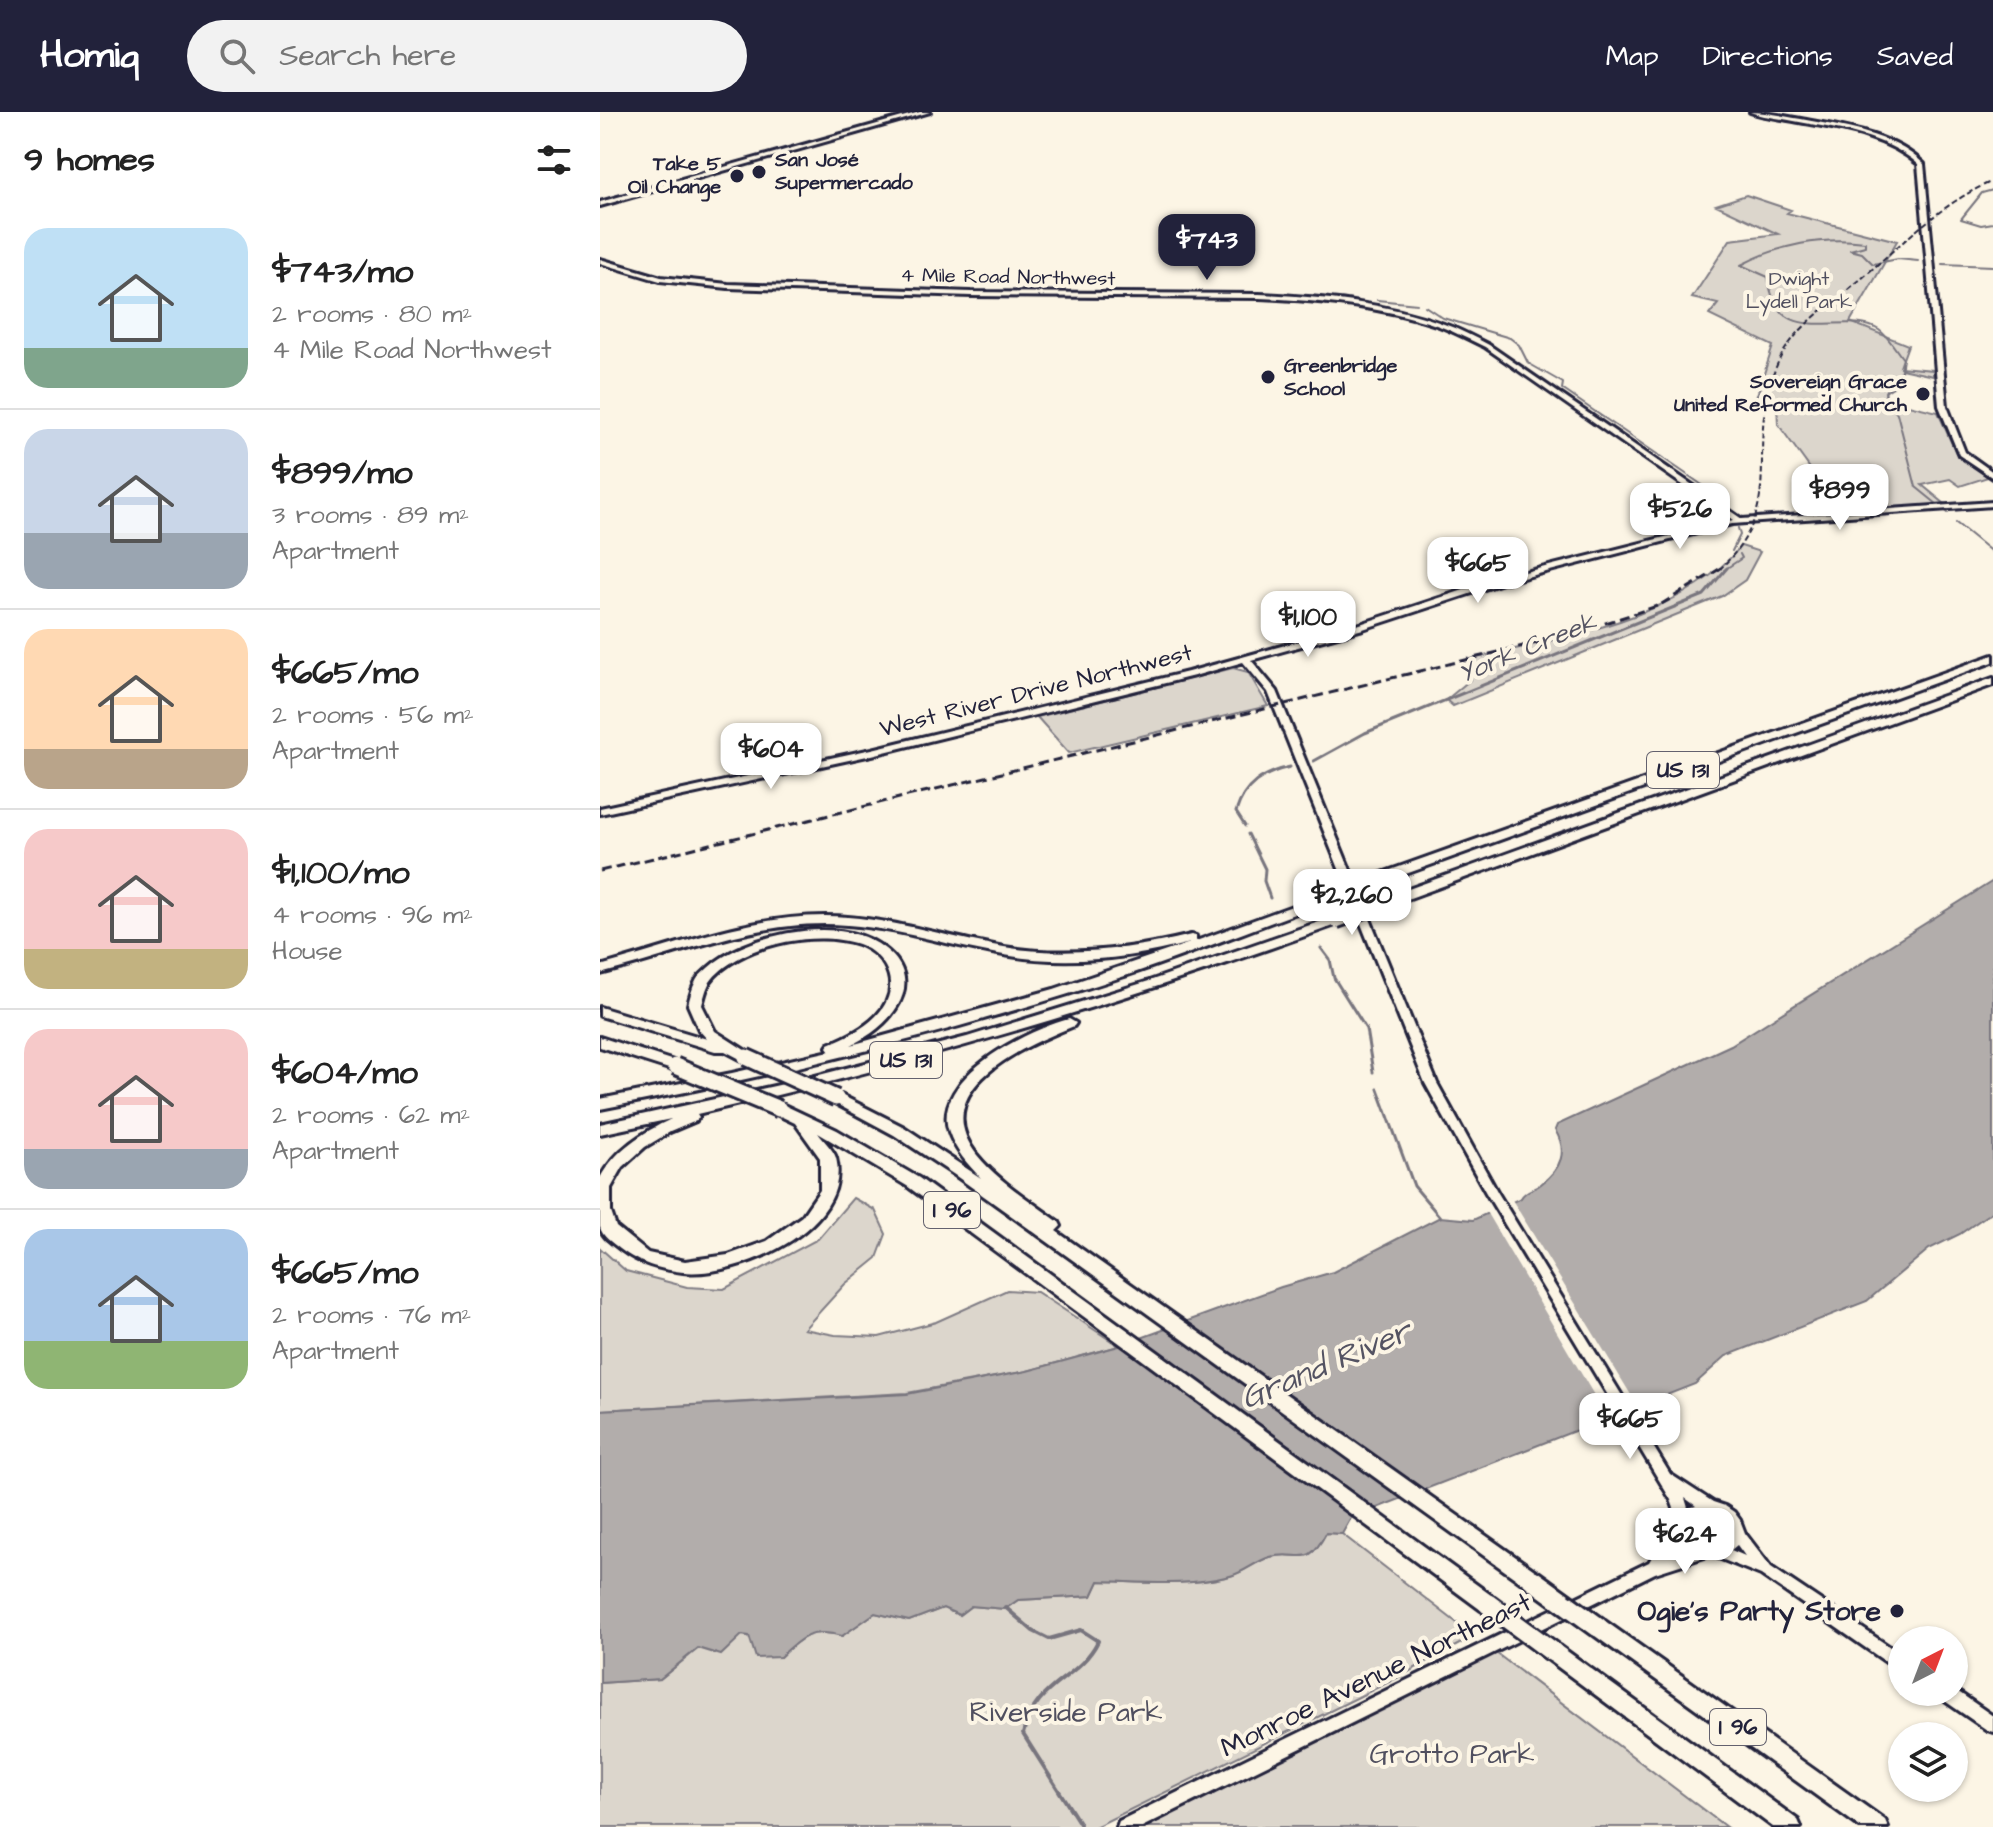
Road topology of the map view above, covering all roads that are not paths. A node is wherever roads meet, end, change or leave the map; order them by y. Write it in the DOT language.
graph roads {
  1 [pos="927,112"];
  2 [pos="1753,112"];
  3 [pos="600,204"];
  4 [pos="600,261"];
  5 [pos="1993,476"];
  6 [pos="1993,504"];
  7 [pos="1740,521"];
  8 [pos="1993,658"];
  9 [pos="1246,660"];
  10 [pos="1993,681"];
  11 [pos="600,811"];
  12 [pos="1325,898"];
  13 [pos="1206,968"];
  14 [pos="600,970"];
  15 [pos="600,1011"];
  16 [pos="600,1042"];
  17 [pos="746,1057"];
  18 [pos="735,1078"];
  19 [pos="734,1103"];
  20 [pos="600,1104"];
  21 [pos="784,1111"];
  22 [pos="600,1129"];
  23 [pos="1096,1268"];
  24 [pos="1662,1475"];
  25 [pos="1709,1507"];
  26 [pos="1685,1524"];
  27 [pos="1738,1535"];
  28 [pos="1713,1549"];
  29 [pos="1650,1568"];
  30 [pos="1766,1571"];
  31 [pos="1888,1654"];
  32 [pos="1965,1706"];
  33 [pos="1993,1725"];
  34 [pos="1125,1827"];
  35 [pos="1790,1827"];
  36 [pos="1877,1827"];
  1 -- 3 [label="highway"];
  2 -- 5 [label="main road"];
  4 -- 7 [label="main road, 4 Mile Road Northwest"];
  6 -- 7 [label="main road, West River Drive Northwest"];
  7 -- 9 [label="main road, West River Drive Northwest"];
  8 -- 12 [label="highway, US 131, bridge"];
  9 -- 11 [label="main road, West River Drive Northwest"];
  9 -- 24 [label="main road"];
  10 -- 13 [label="highway, US 131, bridge"];
  12 -- 14 [label="highway"];
  12 -- 18 [label="highway, US 131"];
  13 -- 19 [label="highway, US 131"];
  13 -- 23 [label="highway"];
  15 -- 17 [label="highway, I 96"];
  16 -- 21 [label="highway, I 96, bridge"];
  17 -- 18 [label="highway"];
  17 -- 23 [label="highway, I 96, bridge"];
  18 -- 20 [label="highway, US 131"];
  19 -- 21 [label="highway"];
  19 -- 22 [label="highway, US 131"];
  21 -- 35 [label="highway, I 96, bridge"];
  23 -- 36 [label="highway, I 96, bridge"];
  24 -- 25 [label="main road"];
  24 -- 26 [label="main road"];
  25 -- 26 [label="main road"];
  25 -- 27 [label="main road"];
  26 -- 28 [label="main road"];
  26 -- 29 [label="main road, Monroe Avenue Northeast"];
  27 -- 28 [label="main road"];
  27 -- 30 [label="main road"];
  28 -- 29 [label="main road, Monroe Avenue Northeast"];
  28 -- 30 [label="main road"];
  29 -- 34 [label="main road, Monroe Avenue Northeast"];
  30 -- 31 [label="main road"];
  32 -- 33 [label="main road"];
}
